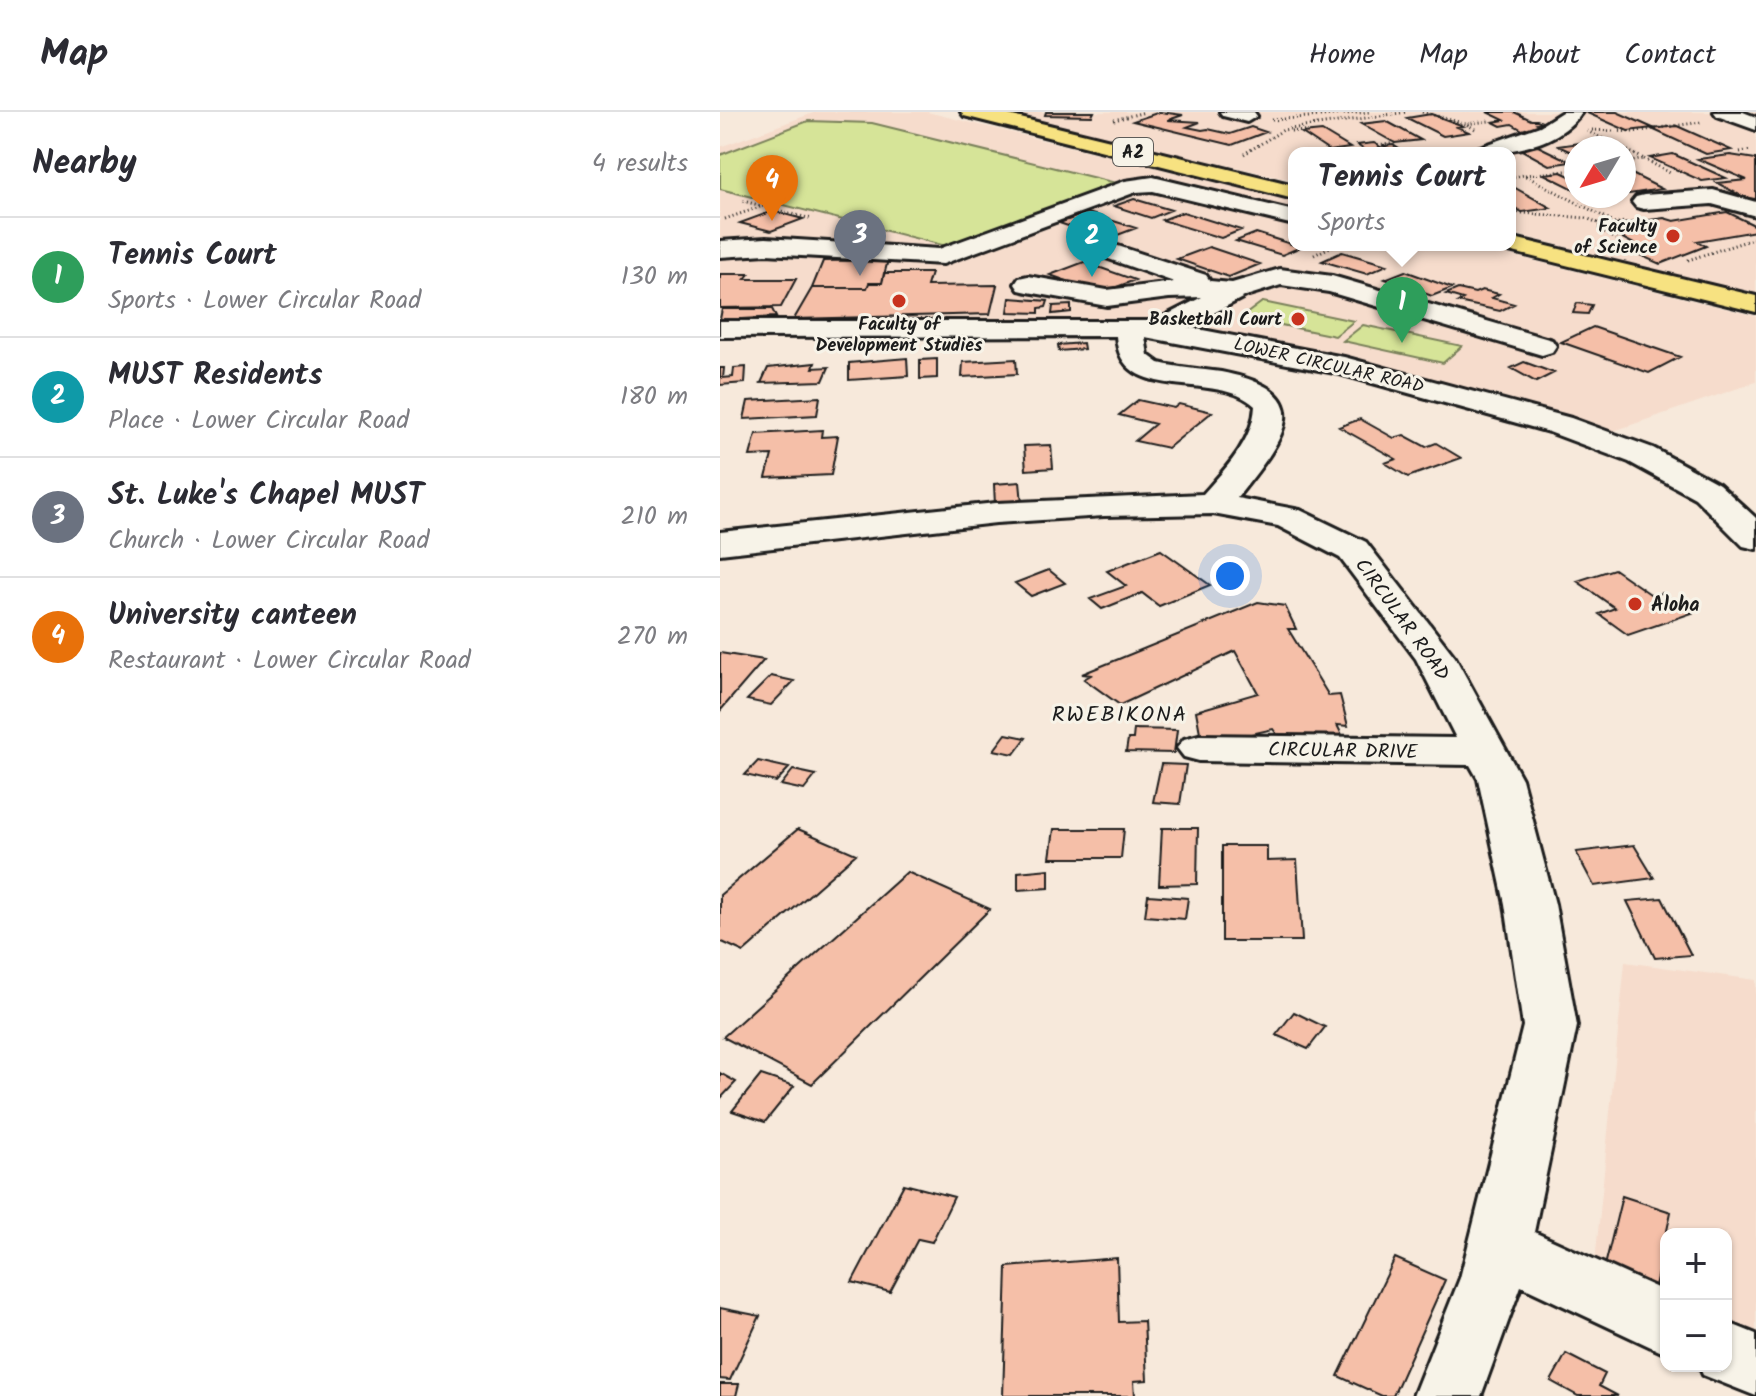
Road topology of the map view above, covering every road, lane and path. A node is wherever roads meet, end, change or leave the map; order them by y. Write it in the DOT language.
graph roads {
  1 [pos="971,112"];
  2 [pos="1369,112"];
  3 [pos="1407,112"];
  4 [pos="1422,112"];
  5 [pos="1572,112"];
  6 [pos="1239,114"];
  7 [pos="1718,116"];
  8 [pos="1466,124"];
  9 [pos="1756,124"];
  10 [pos="1283,130"];
  11 [pos="1588,131"];
  12 [pos="1310,132"];
  13 [pos="1395,143"];
  14 [pos="1378,146"];
  15 [pos="1502,147"];
  16 [pos="1256,158"];
  17 [pos="1564,171"];
  18 [pos="1524,175"];
  19 [pos="1516,176"];
  20 [pos="1288,191"];
  21 [pos="1644,202"];
  22 [pos="762,206"];
  23 [pos="1756,209"];
  24 [pos="1516,212"];
  25 [pos="1288,217"];
  26 [pos="720,221"];
  27 [pos="1615,222"];
  28 [pos="1601,224"];
  29 [pos="1756,238"];
  30 [pos="1516,245"];
  31 [pos="720,249"];
  32 [pos="1112,252"];
  33 [pos="1677,263"];
  34 [pos="1028,284"];
  35 [pos="1231,290"];
  36 [pos="1756,304"];
  37 [pos="720,329"];
  38 [pos="1145,329"];
  39 [pos="1542,346"];
  40 [pos="1213,504"];
  41 [pos="1756,538"];
  42 [pos="720,543"];
  43 [pos="1199,748"];
  44 [pos="1487,752"];
  45 [pos="1499,1245"];
  46 [pos="1660,1321"];
  47 [pos="1732,1356"];
  48 [pos="1756,1367"];
  49 [pos="1447,1396"];
  1 -- 20 [label="main road, A2"];
  2 -- 6 [label="path"];
  3 -- 10 [label="path"];
  4 -- 8 [label="path"];
  5 -- 15 [label="street"];
  7 -- 9 [label="street"];
  7 -- 11 [label="path"];
  10 -- 12 [label="path"];
  10 -- 16 [label="path"];
  13 -- 14 [label="path"];
  17 -- 18 [label="path"];
  18 -- 19 [label="path"];
  18 -- 27 [label="path"];
  21 -- 23 [label="street"];
  22 -- 26 [label="path"];
  24 -- 28 [label="path"];
  25 -- 31 [label="street"];
  29 -- 33 [label="path"];
  30 -- 36 [label="main road"];
  32 -- 35 [label="street"];
  34 -- 35 [label="street"];
  35 -- 38 [label="street"];
  35 -- 39 [label="street"];
  37 -- 38 [label="street, LOWER CIRCULAR ROAD"];
  38 -- 40 [label="street"];
  38 -- 41 [label="street, LOWER CIRCULAR ROAD"];
  40 -- 42 [label="street, CIRCULAR ROAD"];
  40 -- 44 [label="street, CIRCULAR ROAD"];
  43 -- 44 [label="street, CIRCULAR DRIVE"];
  44 -- 45 [label="street, CIRCULAR ROAD"];
  45 -- 46 [label="street"];
  45 -- 49 [label="street, CIRCULAR ROAD"];
  47 -- 48 [label="street"];
}
